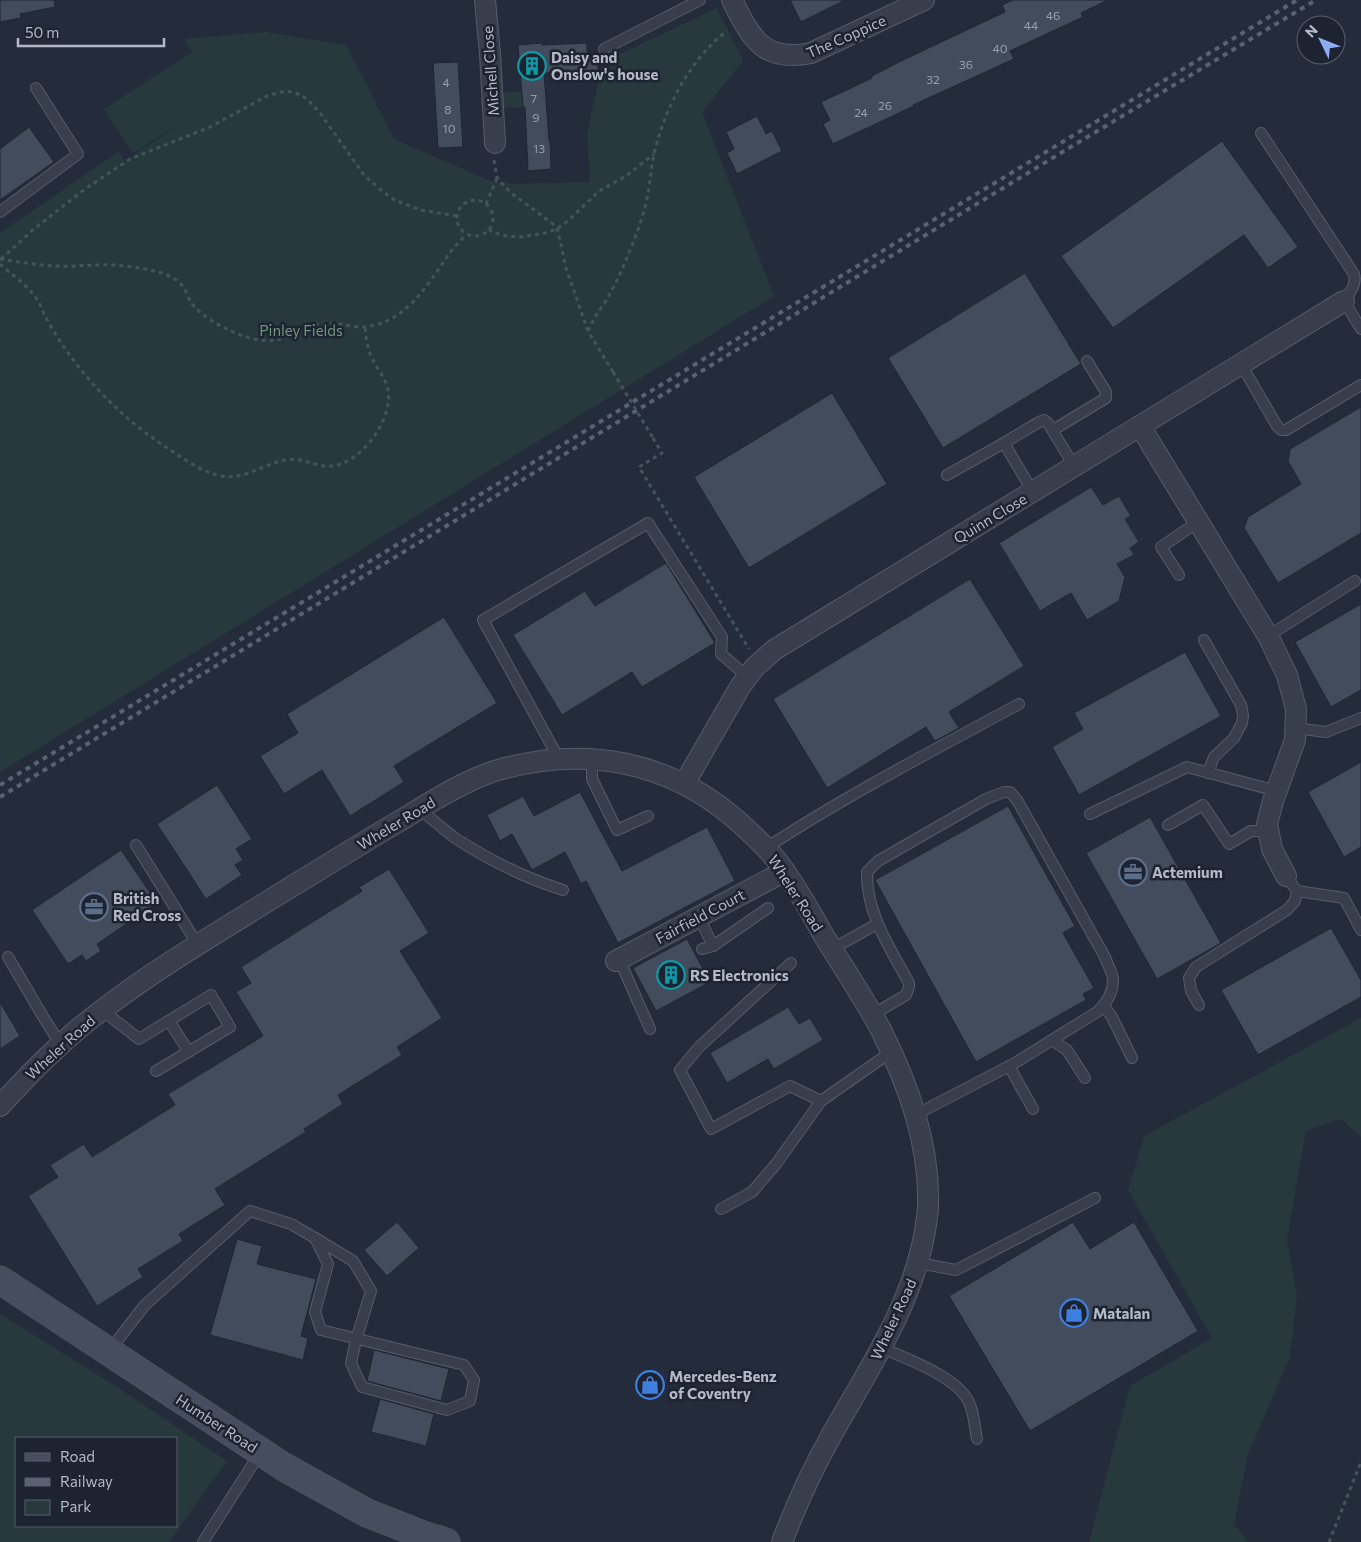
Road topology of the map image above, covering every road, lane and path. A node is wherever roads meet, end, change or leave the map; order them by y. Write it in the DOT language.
graph roads {
  1 [pos="485,0"];
  2 [pos="700,0"];
  3 [pos="732,0"];
  4 [pos="924,0"];
  5 [pos="742,19"];
  6 [pos="604,49"];
  7 [pos="36,88"];
  8 [pos="1261,133"];
  9 [pos="495,143"];
  10 [pos="654,154"];
  11 [pos="497,177"];
  12 [pos="486,204"];
  13 [pos="0,212"];
  14 [pos="457,216"];
  15 [pos="489,229"];
  16 [pos="557,229"];
  17 [pos="466,234"];
  18 [pos="0,261"];
  19 [pos="1344,301"];
  20 [pos="365,327"];
  21 [pos="1361,329"];
  22 [pos="588,332"];
  23 [pos="1087,362"];
  24 [pos="1241,364"];
  25 [pos="1361,385"];
  26 [pos="1140,426"];
  27 [pos="1053,430"];
  28 [pos="1004,443"];
  29 [pos="1074,466"];
  30 [pos="947,475"];
  31 [pos="1033,492"];
  32 [pos="1198,522"];
  33 [pos="1179,575"];
  34 [pos="1355,581"];
  35 [pos="1268,636"];
  36 [pos="1204,640"];
  37 [pos="753,671"];
  38 [pos="1018,704"];
  39 [pos="1361,718"];
  40 [pos="1295,728"];
  41 [pos="559,759"];
  42 [pos="592,759"];
  43 [pos="1208,773"];
  44 [pos="684,784"];
  45 [pos="1277,791"];
  46 [pos="419,809"];
  47 [pos="1090,814"];
  48 [pos="648,816"];
  49 [pos="1168,825"];
  50 [pos="1268,831"];
  51 [pos="136,845"];
  52 [pos="766,848"];
  53 [pos="785,870"];
  54 [pos="1291,883"];
  55 [pos="563,890"];
  56 [pos="768,908"];
  57 [pos="699,917"];
  58 [pos="877,924"];
  59 [pos="1361,930"];
  60 [pos="198,945"];
  61 [pos="713,946"];
  62 [pos="702,949"];
  63 [pos="832,949"];
  64 [pos="8,957"];
  65 [pos="618,960"];
  66 [pos="791,962"];
  67 [pos="1199,1004"];
  68 [pos="1104,1006"];
  69 [pos="102,1010"];
  70 [pos="872,1015"];
  71 [pos="169,1021"];
  72 [pos="650,1029"];
  73 [pos="1052,1040"];
  74 [pos="61,1044"];
  75 [pos="189,1052"];
  76 [pos="891,1052"];
  77 [pos="1132,1058"];
  78 [pos="1009,1066"];
  79 [pos="156,1071"];
  80 [pos="1085,1078"];
  81 [pos="821,1101"];
  82 [pos="0,1106"];
  83 [pos="1033,1108"];
  84 [pos="915,1115"];
  85 [pos="1095,1198"];
  86 [pos="721,1209"];
  87 [pos="315,1238"];
  88 [pos="918,1263"];
  89 [pos="0,1280"];
  90 [pos="356,1340"];
  91 [pos="882,1348"];
  92 [pos="109,1351"];
  93 [pos="977,1439"];
  94 [pos="261,1452"];
  95 [pos="1361,1462"];
  96 [pos="204,1542"];
  97 [pos="446,1542"];
  98 [pos="782,1542"];
  99 [pos="1328,1542"];
  1 -- 9 [label="street, Michell Close"];
  2 -- 6 [label="lane"];
  3 -- 5 [label="street, The Coppice"];
  4 -- 5 [label="street, The Coppice"];
  5 -- 10 [label="path"];
  7 -- 13 [label="lane"];
  8 -- 19 [label="lane"];
  9 -- 11 [label="path"];
  10 -- 16 [label="path"];
  10 -- 22 [label="path"];
  11 -- 12 [label="path"];
  11 -- 16 [label="path"];
  12 -- 14 [label="path"];
  12 -- 15 [label="path"];
  14 -- 17 [label="path"];
  14 -- 18 [label="path"];
  15 -- 16 [label="path"];
  15 -- 17 [label="path"];
  16 -- 22 [label="path"];
  17 -- 20 [label="path"];
  18 -- 20 [label="path"];
  18 -- 20 [label="path"];
  19 -- 21 [label="lane"];
  19 -- 24 [label="street, Quinn Close"];
  22 -- 37 [label="path, bridge"];
  23 -- 27 [label="lane"];
  24 -- 25 [label="lane"];
  24 -- 26 [label="street, Quinn Close"];
  26 -- 29 [label="street, Quinn Close"];
  26 -- 32 [label="street"];
  27 -- 28 [label="lane"];
  27 -- 29 [label="lane"];
  28 -- 30 [label="lane"];
  28 -- 31 [label="lane"];
  29 -- 31 [label="street, Quinn Close"];
  31 -- 37 [label="street, Quinn Close"];
  32 -- 33 [label="lane"];
  32 -- 35 [label="street"];
  34 -- 35 [label="lane"];
  35 -- 40 [label="street"];
  36 -- 43 [label="lane"];
  37 -- 41 [label="lane"];
  37 -- 44 [label="street, Quinn Close"];
  38 -- 52 [label="lane"];
  39 -- 40 [label="lane"];
  40 -- 45 [label="street"];
  41 -- 42 [label="street, Wheler Road"];
  41 -- 46 [label="street, Wheler Road"];
  42 -- 44 [label="street, Wheler Road"];
  42 -- 48 [label="lane"];
  43 -- 45 [label="lane"];
  43 -- 47 [label="lane"];
  44 -- 52 [label="street, Wheler Road"];
  45 -- 50 [label="street"];
  46 -- 55 [label="lane"];
  46 -- 60 [label="street, Wheler Road"];
  49 -- 50 [label="lane"];
  50 -- 54 [label="street"];
  51 -- 60 [label="lane"];
  52 -- 53 [label="street, Wheler Road"];
  53 -- 57 [label="street, Fairfield Court"];
  53 -- 63 [label="street, Wheler Road"];
  54 -- 59 [label="lane"];
  54 -- 67 [label="lane"];
  56 -- 61 [label="lane"];
  57 -- 61 [label="lane"];
  57 -- 65 [label="street, Fairfield Court"];
  58 -- 63 [label="lane"];
  58 -- 68 [label="lane"];
  58 -- 70 [label="lane"];
  60 -- 69 [label="street, Wheler Road"];
  61 -- 62 [label="lane"];
  63 -- 70 [label="street, Wheler Road"];
  64 -- 74 [label="lane"];
  65 -- 72 [label="lane"];
  66 -- 81 [label="lane"];
  68 -- 73 [label="lane"];
  68 -- 77 [label="lane"];
  69 -- 71 [label="lane"];
  69 -- 74 [label="street, Wheler Road"];
  70 -- 76 [label="street, Wheler Road"];
  71 -- 75 [label="lane"];
  71 -- 75 [label="lane"];
  73 -- 78 [label="lane"];
  73 -- 80 [label="lane"];
  74 -- 82 [label="street, Wheler Road"];
  75 -- 79 [label="lane"];
  76 -- 81 [label="lane"];
  76 -- 84 [label="street, Wheler Road"];
  78 -- 83 [label="lane"];
  78 -- 84 [label="lane"];
  81 -- 86 [label="lane"];
  84 -- 88 [label="street, Wheler Road"];
  85 -- 88 [label="lane"];
  87 -- 90 [label="lane"];
  87 -- 90 [label="lane"];
  87 -- 92 [label="lane"];
  88 -- 91 [label="street, Wheler Road"];
  89 -- 92 [label="main road, Humber Road"];
  90 -- 90 [label="lane"];
  91 -- 93 [label="lane"];
  91 -- 98 [label="street, Wheler Road"];
  92 -- 94 [label="main road, Humber Road"];
  94 -- 96 [label="lane"];
  94 -- 97 [label="main road, Humber Road"];
  95 -- 99 [label="path"];
}
